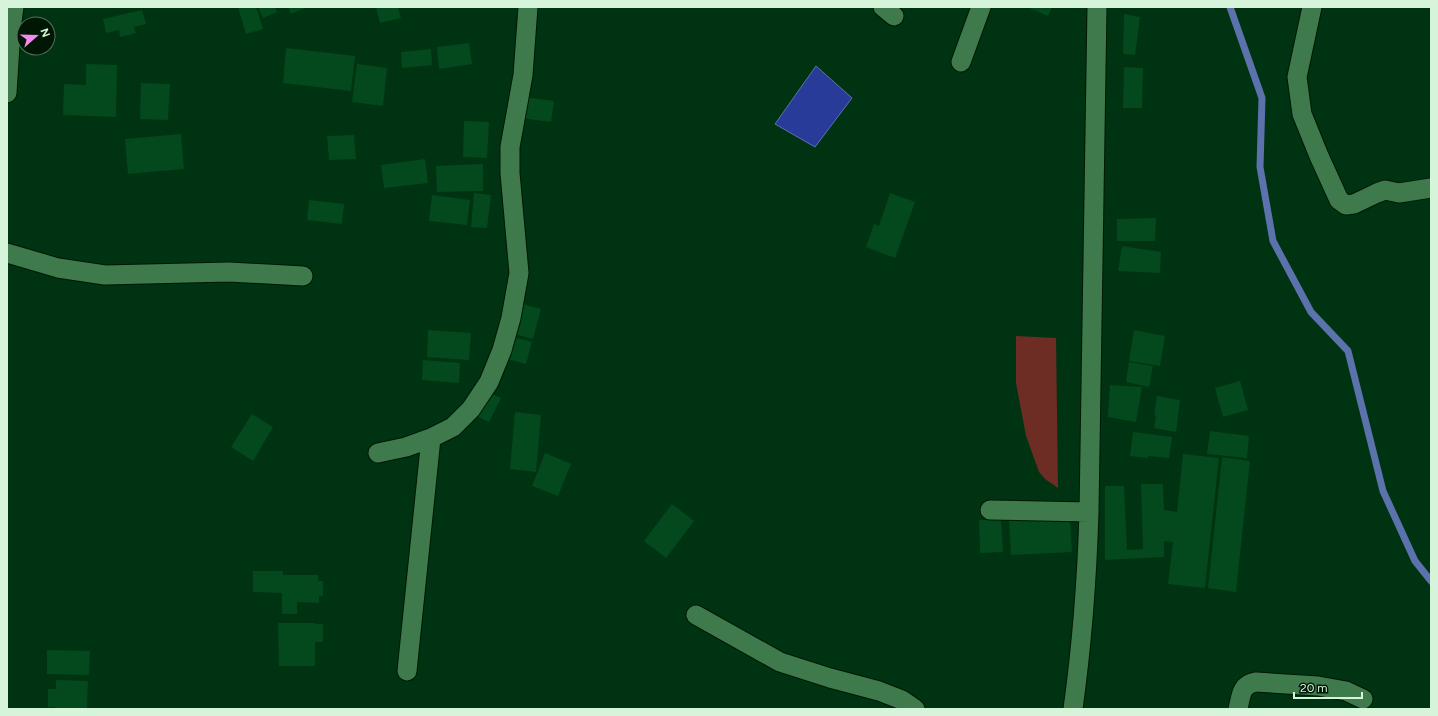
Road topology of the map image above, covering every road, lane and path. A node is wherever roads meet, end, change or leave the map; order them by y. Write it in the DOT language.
graph roads {
  1 [pos="14,7"];
  2 [pos="528,7"];
  3 [pos="981,7"];
  4 [pos="1097,7"];
  5 [pos="1312,7"];
  6 [pos="961,62"];
  7 [pos="7,93"];
  8 [pos="1431,188"];
  9 [pos="7,253"];
  10 [pos="303,276"];
  11 [pos="431,438"];
  12 [pos="378,453"];
  13 [pos="990,510"];
  14 [pos="1089,512"];
  15 [pos="696,615"];
  16 [pos="407,671"];
  17 [pos="1363,699"];
  18 [pos="915,709"];
  19 [pos="1073,709"];
  20 [pos="1238,709"];
  1 -- 7 [label="street"];
  2 -- 11 [label="street"];
  3 -- 6 [label="street"];
  4 -- 14 [label="street"];
  5 -- 8 [label="street"];
  9 -- 10 [label="street"];
  11 -- 12 [label="street"];
  11 -- 16 [label="street"];
  13 -- 14 [label="street"];
  14 -- 19 [label="street"];
  15 -- 18 [label="street"];
  17 -- 20 [label="street"];
}
